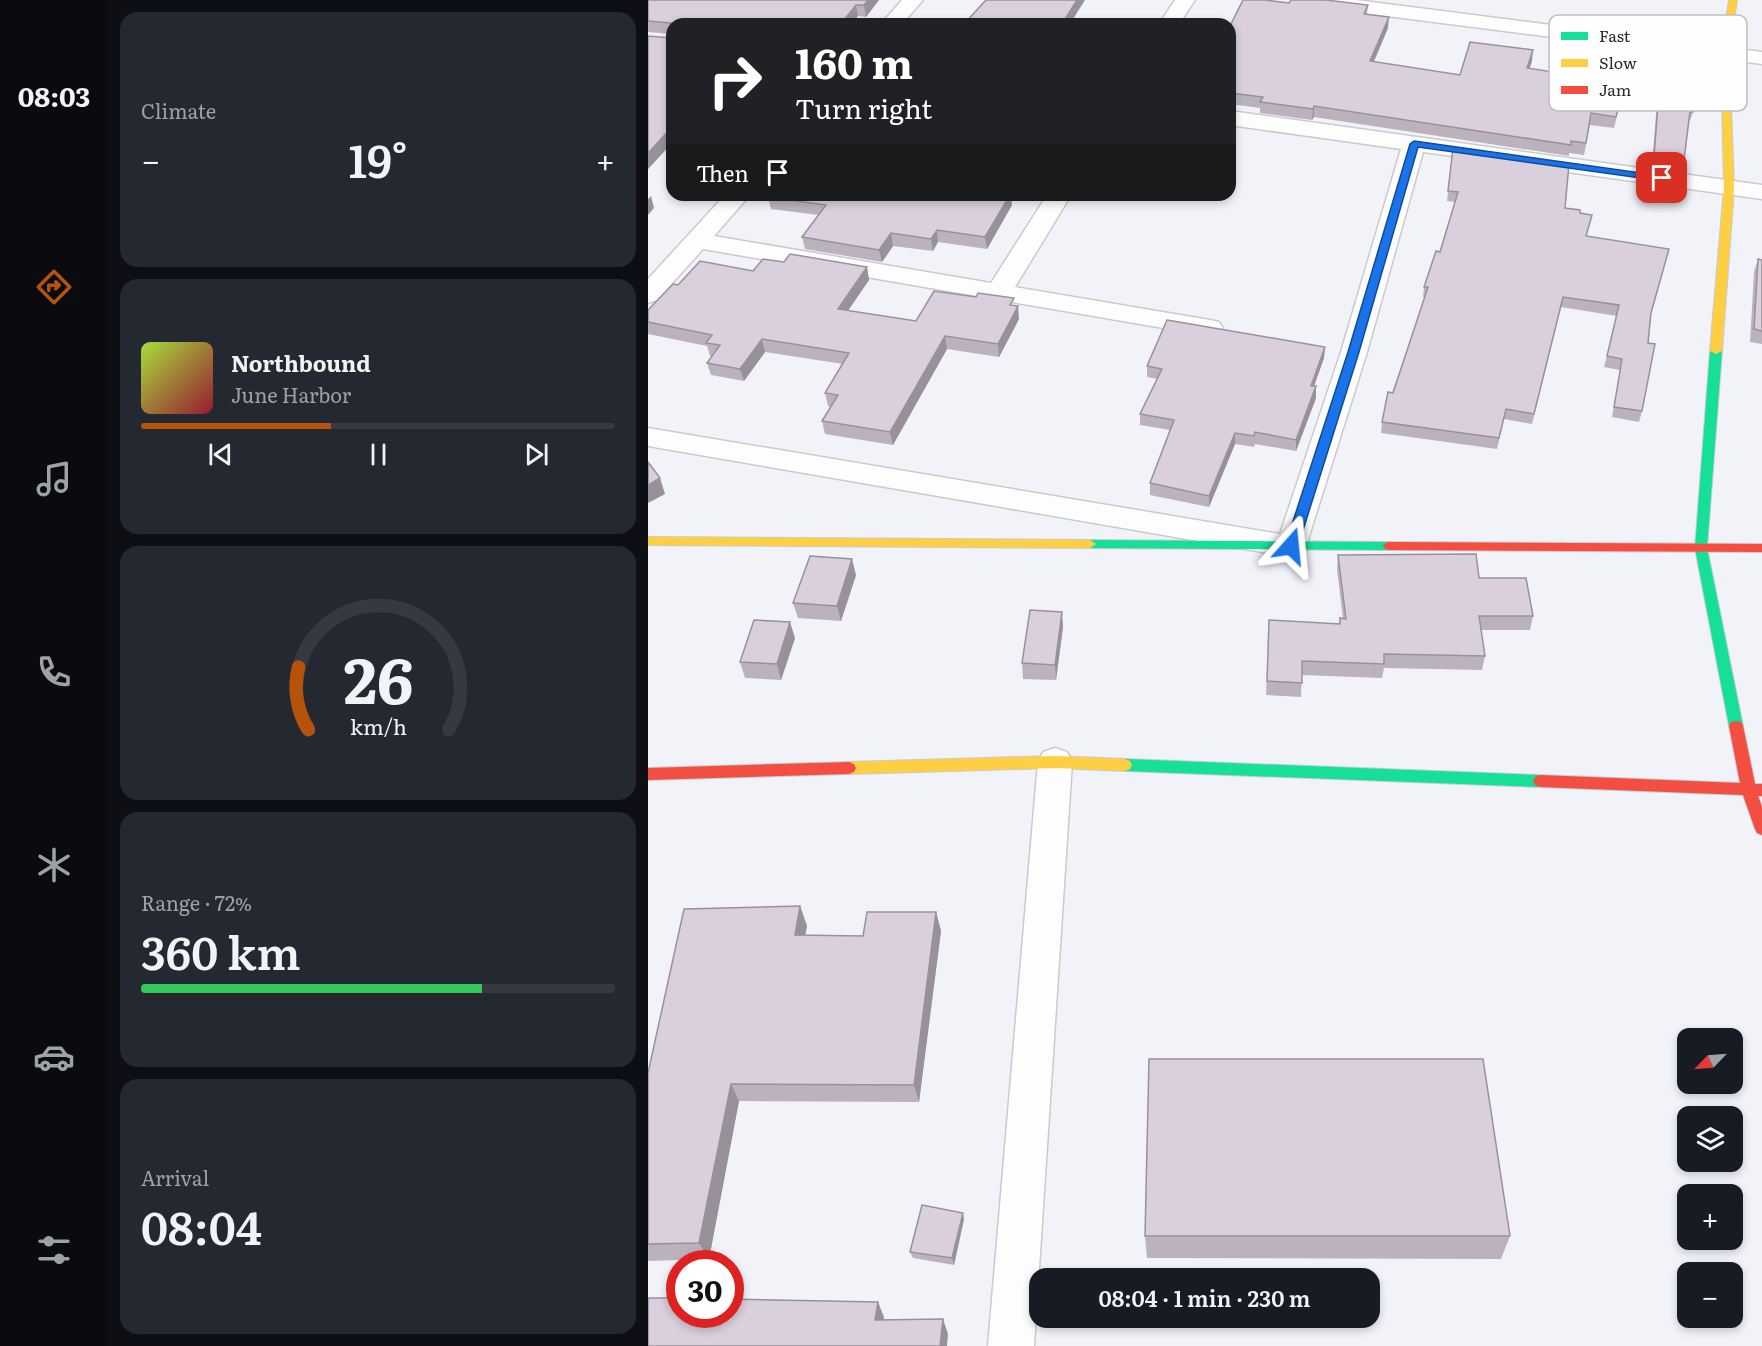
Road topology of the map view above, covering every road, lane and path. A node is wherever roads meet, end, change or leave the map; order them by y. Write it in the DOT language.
graph roads {
  1 [pos="913,0"];
  2 [pos="1185,0"];
  3 [pos="1308,0"];
  4 [pos="1474,0"];
  5 [pos="1733,0"];
  6 [pos="1731,15"];
  7 [pos="896,18"];
  8 [pos="1173,18"];
  9 [pos="1468,21"];
  10 [pos="1549,31"];
  11 [pos="1747,56"];
  12 [pos="1762,58"];
  13 [pos="1727,111"];
  14 [pos="1236,119"];
  15 [pos="1414,144"];
  16 [pos="1729,188"];
  17 [pos="1762,192"];
  18 [pos="733,201"];
  19 [pos="1055,201"];
  20 [pos="697,241"];
  21 [pos="998,292"];
  22 [pos="648,295"];
  23 [pos="1239,333"];
  24 [pos="648,437"];
  25 [pos="648,541"];
  26 [pos="1291,546"];
  27 [pos="1701,548"];
  28 [pos="1762,548"];
  29 [pos="1055,762"];
  30 [pos="648,774"];
  31 [pos="1756,790"];
  32 [pos="1762,829"];
  33 [pos="1011,1346"];
  1 -- 7 [label="street"];
  2 -- 8 [label="street"];
  3 -- 9 [label="street"];
  4 -- 9 [label="street"];
  5 -- 6 [label="street"];
  9 -- 10 [label="street"];
  11 -- 12 [label="street"];
  13 -- 16 [label="street"];
  14 -- 15 [label="street"];
  15 -- 16 [label="street"];
  15 -- 26 [label="street"];
  16 -- 17 [label="street"];
  16 -- 27 [label="street"];
  18 -- 20 [label="street"];
  19 -- 21 [label="street"];
  20 -- 21 [label="street"];
  20 -- 22 [label="street"];
  21 -- 23 [label="street"];
  24 -- 26 [label="street"];
  25 -- 26 [label="street"];
  26 -- 27 [label="street"];
  27 -- 28 [label="street"];
  27 -- 31 [label="street"];
  29 -- 30 [label="street"];
  29 -- 31 [label="street"];
  29 -- 33 [label="street"];
  31 -- 32 [label="street"];
}
